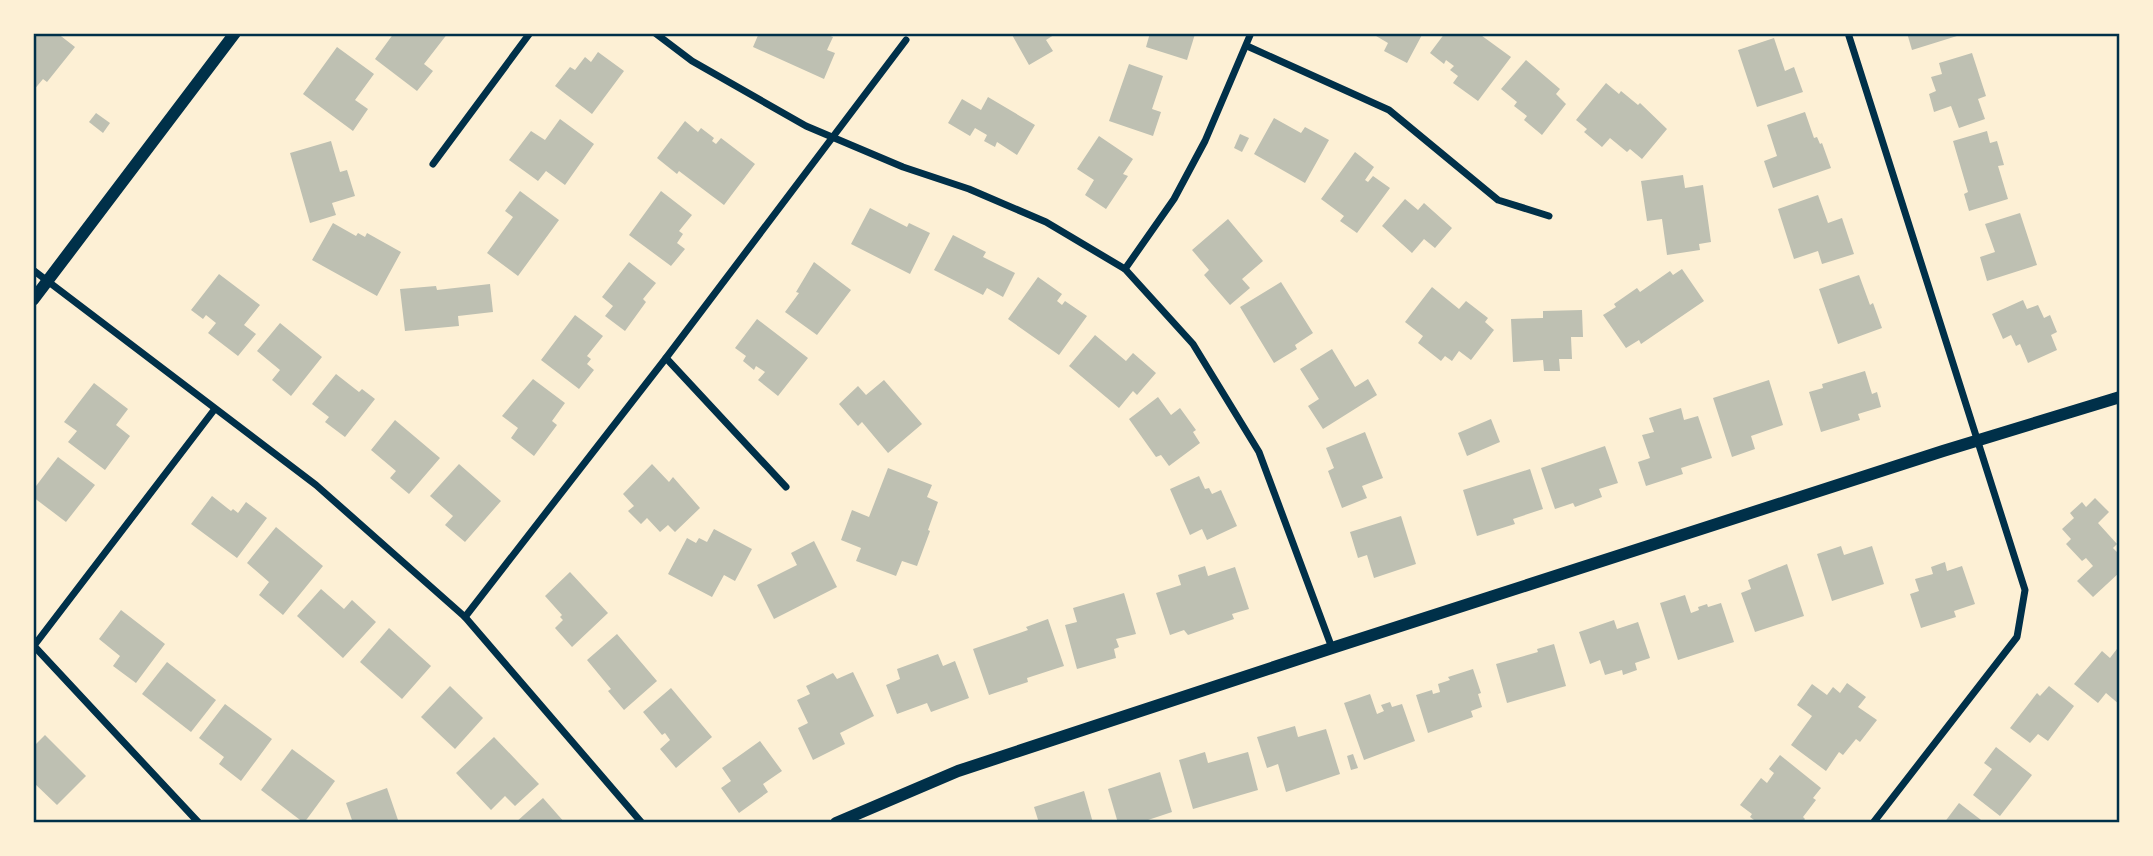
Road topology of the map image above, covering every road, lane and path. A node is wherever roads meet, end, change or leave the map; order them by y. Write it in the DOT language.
graph roads {
  1 [pos="235,33"];
  2 [pos="530,33"];
  3 [pos="654,33"];
  4 [pos="1251,33"];
  5 [pos="1848,33"];
  6 [pos="906,40"];
  7 [pos="1247,46"];
  8 [pos="834,138"];
  9 [pos="433,164"];
  10 [pos="1549,216"];
  11 [pos="1125,269"];
  12 [pos="33,270"];
  13 [pos="48,281"];
  14 [pos="33,300"];
  15 [pos="666,358"];
  16 [pos="2120,397"];
  17 [pos="215,410"];
  18 [pos="1976,441"];
  19 [pos="786,487"];
  20 [pos="465,617"];
  21 [pos="34,646"];
  22 [pos="1332,648"];
  23 [pos="199,823"];
  24 [pos="642,823"];
  25 [pos="836,823"];
  26 [pos="1873,823"];
  1 -- 13 [label="street"];
  2 -- 9 [label="street"];
  3 -- 8 [label="street"];
  4 -- 7 [label="street"];
  5 -- 18 [label="street"];
  6 -- 8 [label="street"];
  7 -- 10 [label="street"];
  7 -- 11 [label="street"];
  8 -- 11 [label="street"];
  8 -- 15 [label="street"];
  11 -- 22 [label="street"];
  12 -- 13 [label="street"];
  13 -- 14 [label="street"];
  13 -- 17 [label="street"];
  15 -- 19 [label="street"];
  15 -- 20 [label="street"];
  16 -- 18 [label="street"];
  17 -- 20 [label="street"];
  17 -- 21 [label="street"];
  18 -- 22 [label="street"];
  18 -- 26 [label="street"];
  20 -- 24 [label="street"];
  21 -- 23 [label="street"];
  22 -- 25 [label="street"];
}
